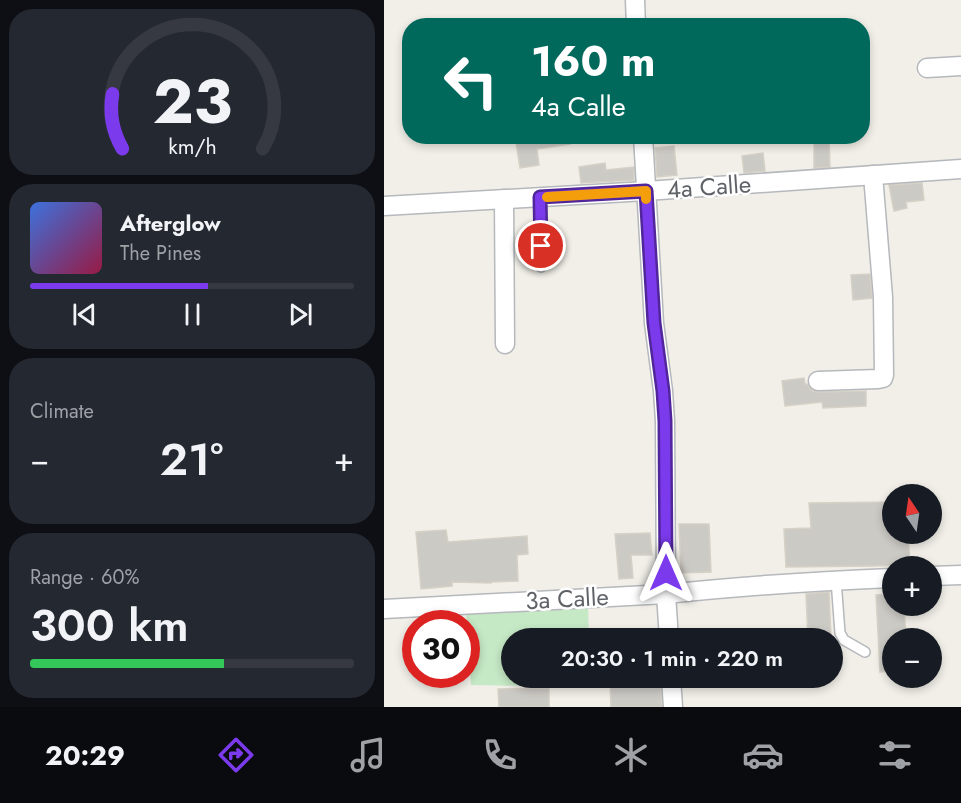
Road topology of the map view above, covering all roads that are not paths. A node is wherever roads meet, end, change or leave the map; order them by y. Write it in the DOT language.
graph roads {
  1 [pos="634,0"];
  2 [pos="635,18"];
  3 [pos="961,66"];
  4 [pos="927,68"];
  5 [pos="643,144"];
  6 [pos="961,169"];
  7 [pos="873,175"];
  8 [pos="646,191"];
  9 [pos="540,197"];
  10 [pos="504,199"];
  11 [pos="384,206"];
  12 [pos="541,267"];
  13 [pos="505,344"];
  14 [pos="818,381"];
  15 [pos="961,575"];
  16 [pos="942,576"];
  17 [pos="882,578"];
  18 [pos="836,580"];
  19 [pos="666,594"];
  20 [pos="384,609"];
  21 [pos="668,628"];
  22 [pos="865,652"];
  23 [pos="672,688"];
  24 [pos="673,707"];
  1 -- 2 [label="street"];
  3 -- 4 [label="street"];
  5 -- 8 [label="street"];
  6 -- 7 [label="street, 4a Calle"];
  7 -- 8 [label="street, 4a Calle"];
  7 -- 14 [label="street"];
  8 -- 9 [label="street, 4a Calle"];
  8 -- 19 [label="street"];
  9 -- 10 [label="street, 4a Calle"];
  9 -- 12 [label="lane"];
  10 -- 11 [label="street, 4a Calle"];
  10 -- 13 [label="street"];
  15 -- 16 [label="street"];
  17 -- 18 [label="street, 3a Calle"];
  18 -- 19 [label="street, 3a Calle"];
  18 -- 22 [label="lane"];
  19 -- 20 [label="street, 3a Calle"];
  19 -- 21 [label="street"];
  23 -- 24 [label="street"];
}
